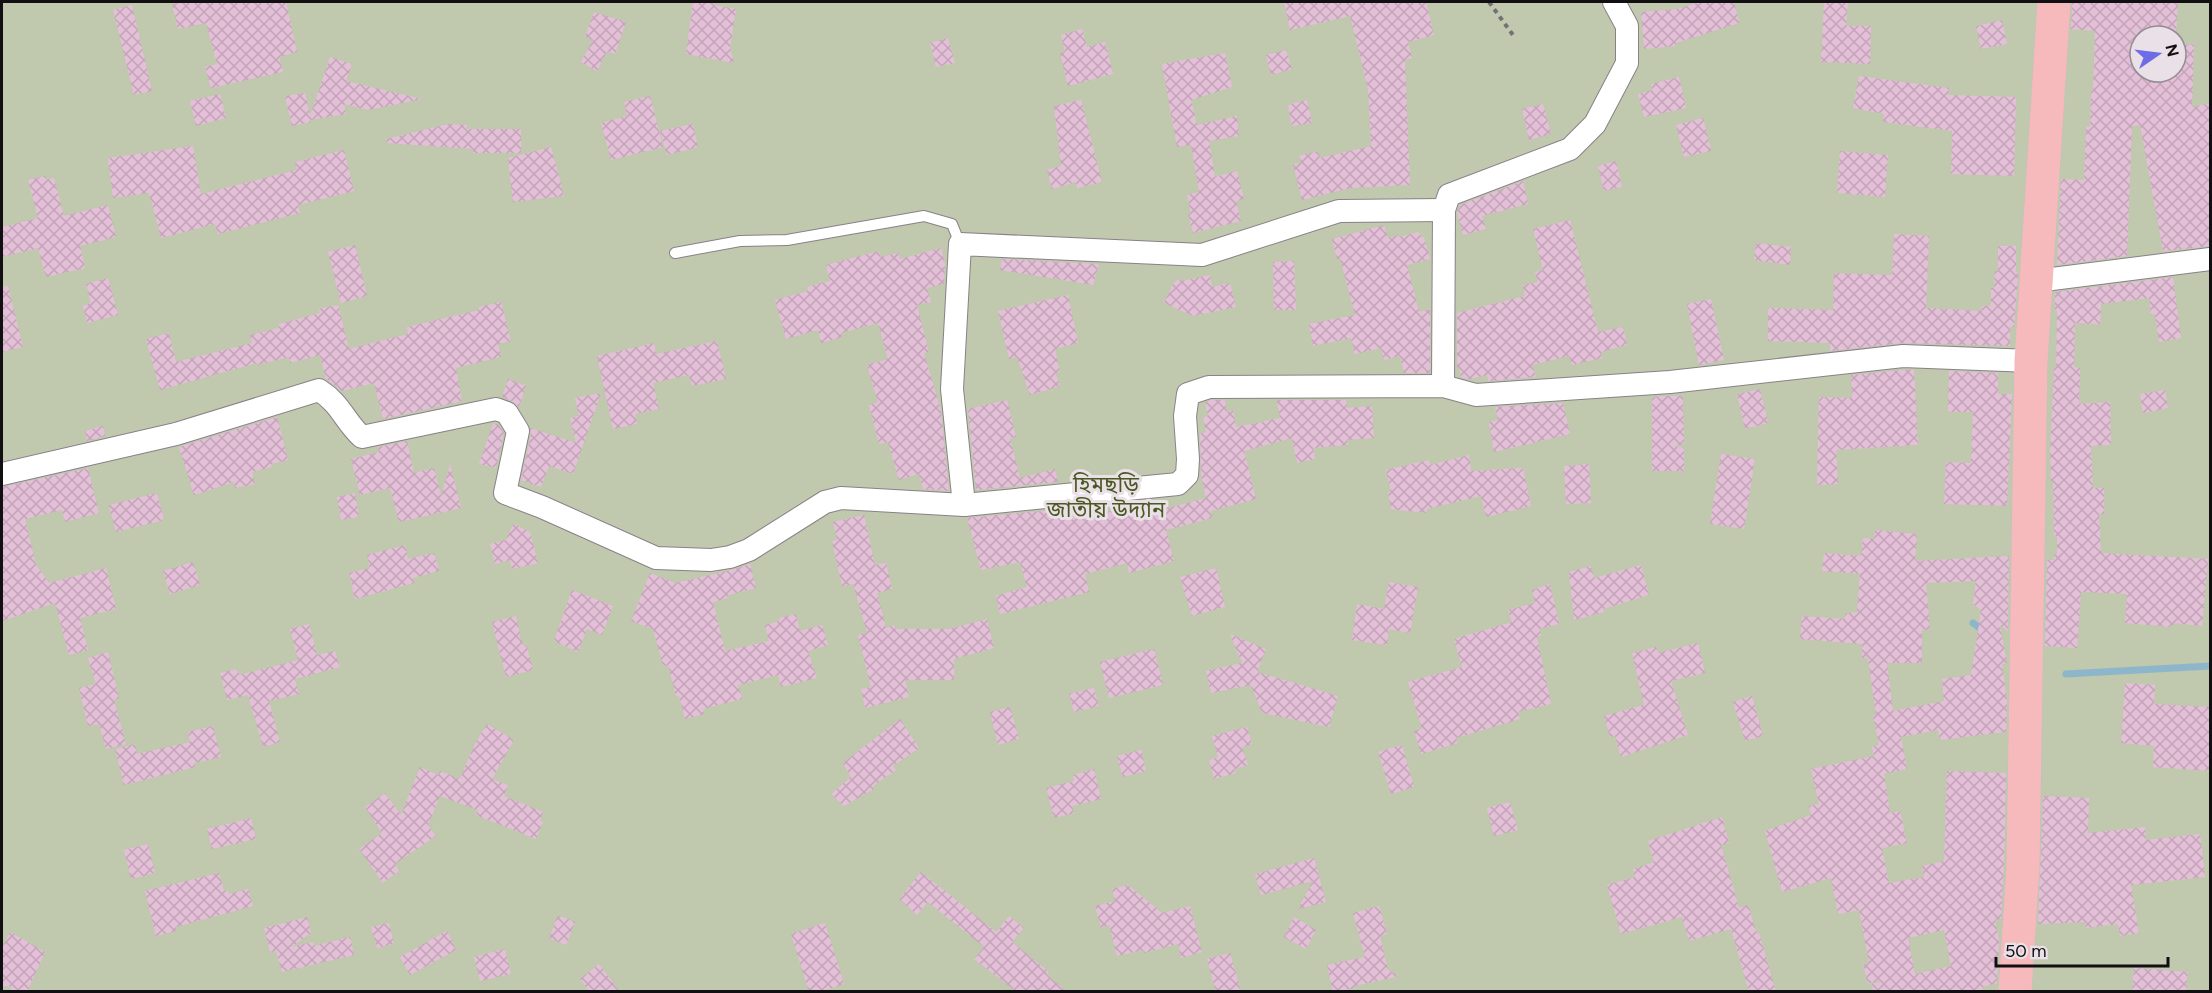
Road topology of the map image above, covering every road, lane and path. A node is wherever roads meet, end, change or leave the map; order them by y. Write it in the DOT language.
graph roads {
  1 [pos="1489,2"];
  2 [pos="1614,2"];
  3 [pos="2054,2"];
  4 [pos="1513,35"];
  5 [pos="1444,210"];
  6 [pos="960,244"];
  7 [pos="675,253"];
  8 [pos="2211,259"];
  9 [pos="2036,281"];
  10 [pos="2031,361"];
  11 [pos="1443,386"];
  12 [pos="2,474"];
  13 [pos="964,505"];
  14 [pos="2015,992"];
  1 -- 4 [label="path"];
  2 -- 5 [label="street"];
  3 -- 9 [label="main road"];
  5 -- 6 [label="street"];
  5 -- 11 [label="street"];
  6 -- 7 [label="lane"];
  6 -- 13 [label="street"];
  8 -- 9 [label="street"];
  9 -- 10 [label="main road"];
  10 -- 11 [label="street"];
  10 -- 14 [label="main road"];
  11 -- 13 [label="street"];
  12 -- 13 [label="street"];
}
